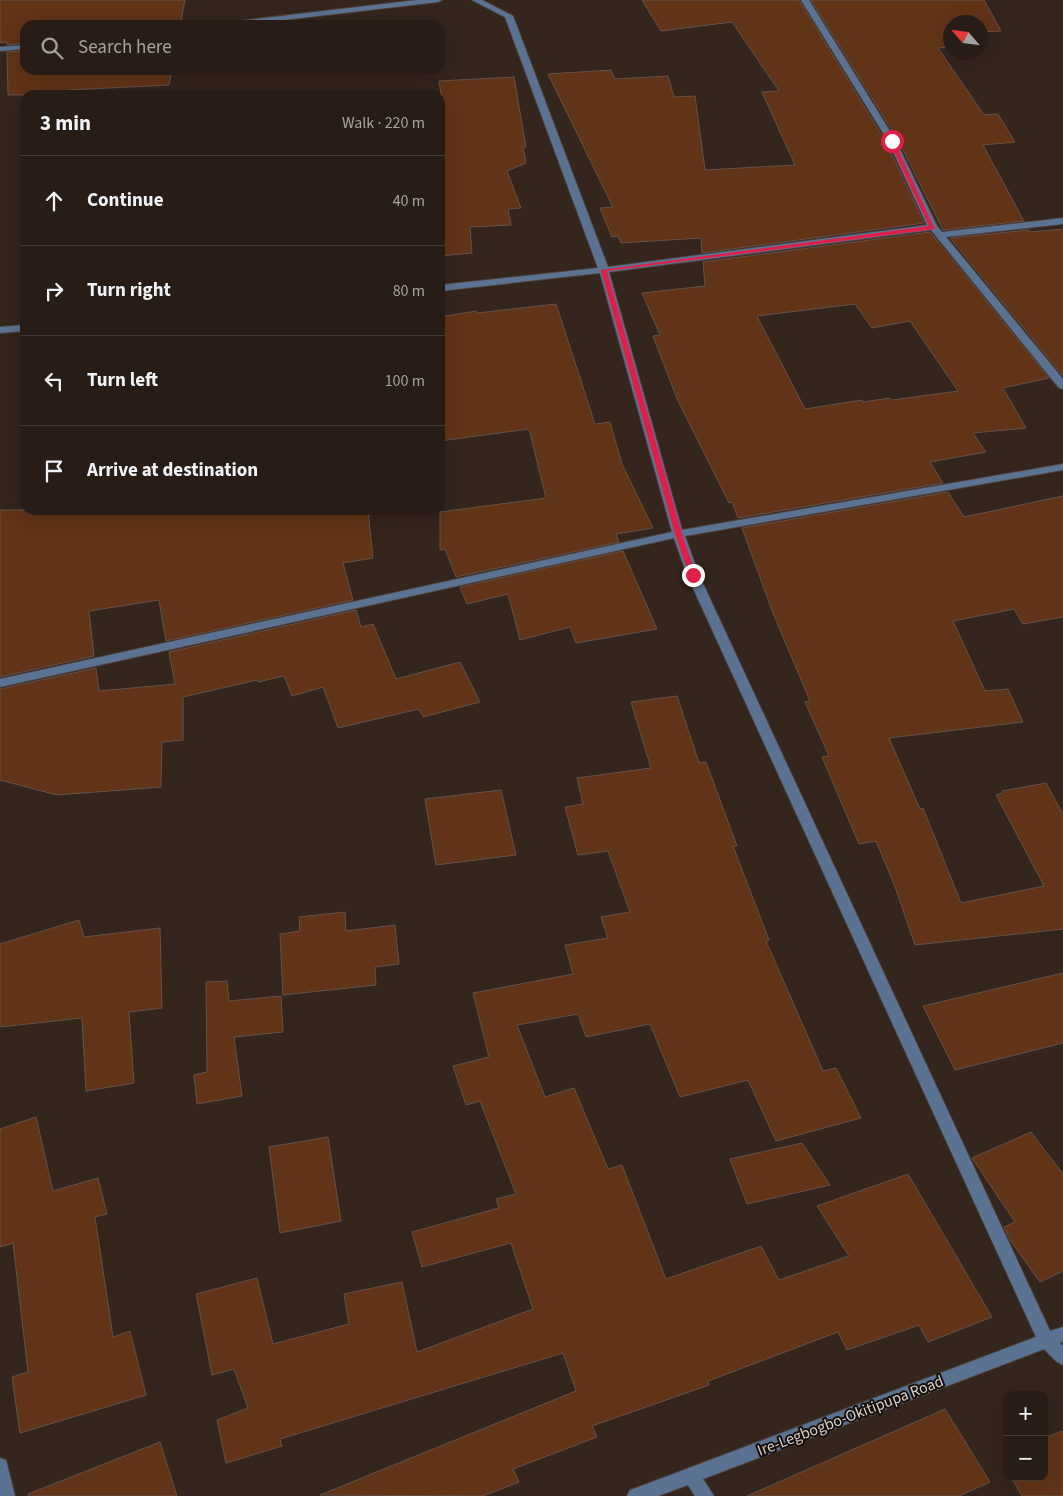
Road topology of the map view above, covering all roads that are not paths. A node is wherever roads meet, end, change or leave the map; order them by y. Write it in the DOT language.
graph roads {
  1 [pos="438,0"];
  2 [pos="476,0"];
  3 [pos="806,0"];
  4 [pos="264,20"];
  5 [pos="20,48"];
  6 [pos="0,50"];
  7 [pos="1063,221"];
  8 [pos="936,231"];
  9 [pos="604,270"];
  10 [pos="445,287"];
  11 [pos="20,328"];
  12 [pos="0,330"];
  13 [pos="1063,386"];
  14 [pos="1063,467"];
  15 [pos="678,534"];
  16 [pos="0,683"];
  17 [pos="1063,1334"];
  18 [pos="1046,1340"];
  19 [pos="1063,1357"];
  20 [pos="0,1466"];
  21 [pos="692,1476"];
  22 [pos="6,1496"];
  23 [pos="636,1496"];
  24 [pos="706,1496"];
  1 -- 4 [label="street"];
  2 -- 9 [label="street"];
  3 -- 8 [label="street"];
  5 -- 6 [label="street"];
  7 -- 8 [label="street"];
  8 -- 9 [label="street"];
  8 -- 13 [label="street"];
  9 -- 10 [label="street"];
  9 -- 15 [label="street"];
  11 -- 12 [label="street"];
  14 -- 15 [label="street"];
  15 -- 16 [label="street"];
  15 -- 18 [label="street"];
  17 -- 18 [label="street, Ire-Legbogbo-Okitipupa Road"];
  18 -- 19 [label="street"];
  18 -- 21 [label="street, Ire-Legbogbo-Okitipupa Road"];
  20 -- 22 [label="street"];
  21 -- 23 [label="street, Ire-Legbogbo-Okitipupa Road"];
  21 -- 24 [label="street"];
}
